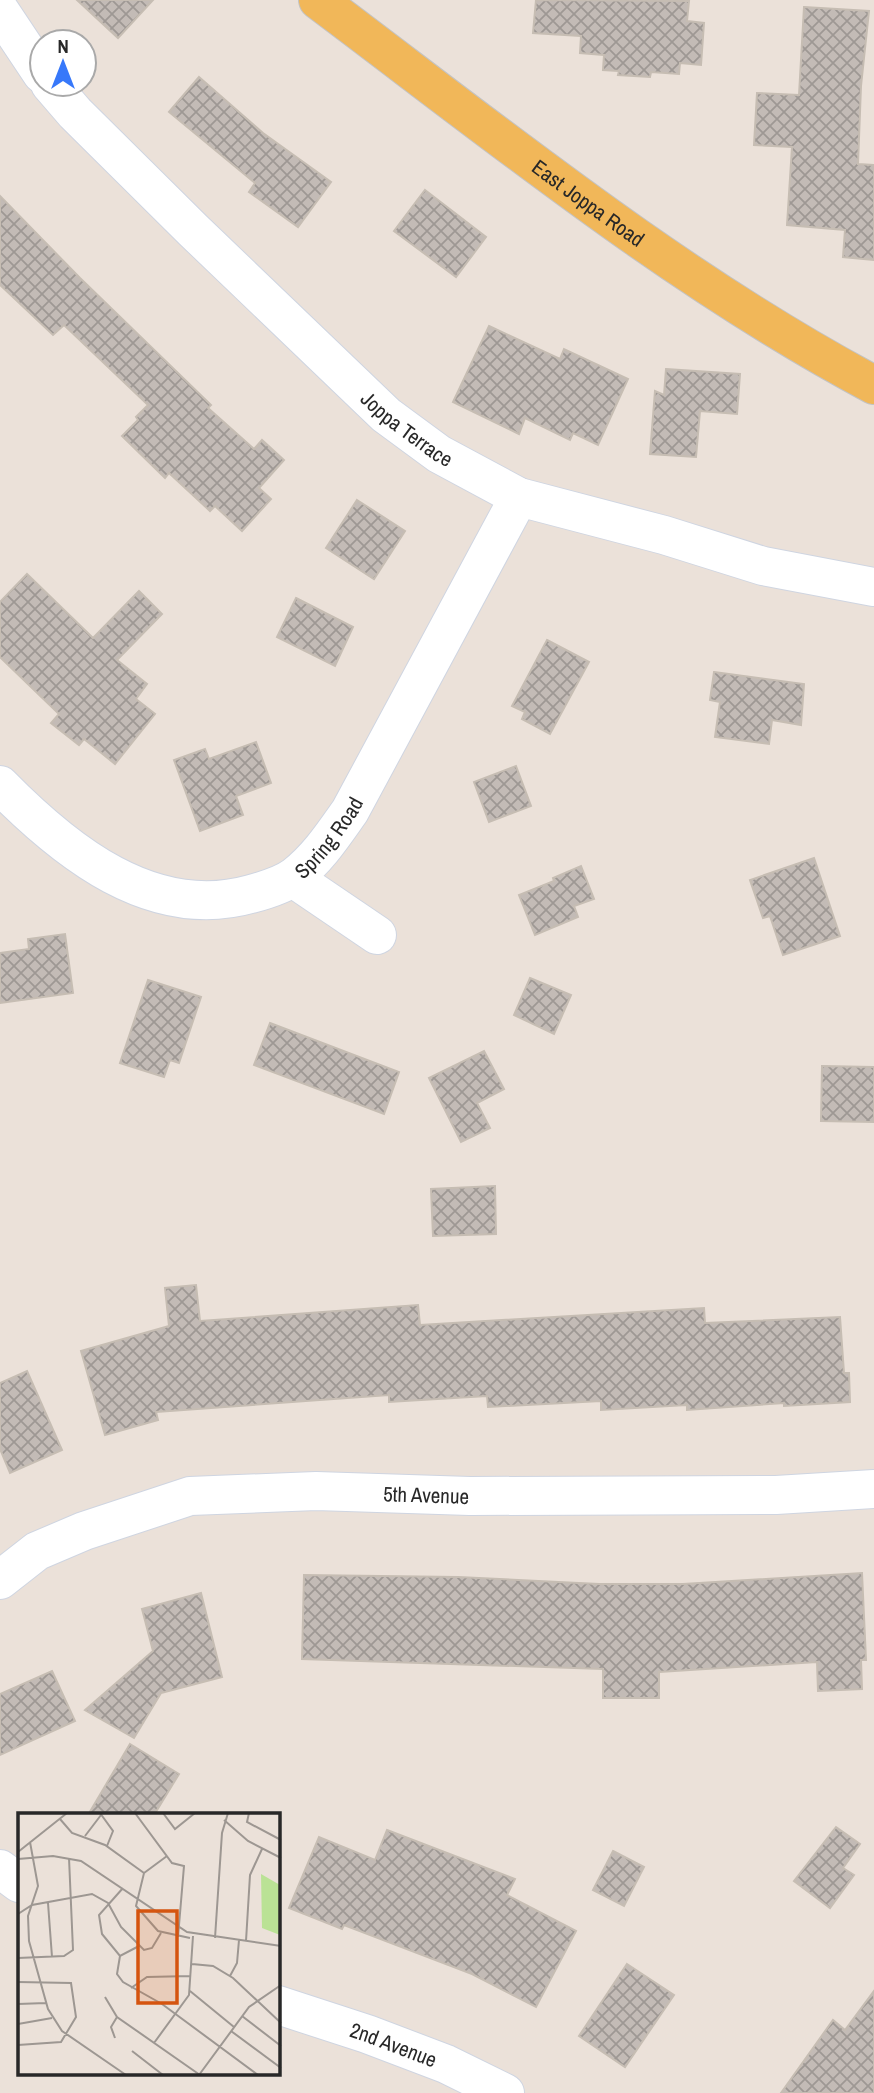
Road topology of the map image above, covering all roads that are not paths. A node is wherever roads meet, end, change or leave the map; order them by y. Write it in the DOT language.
graph roads {
  1 [pos="318,0"];
  2 [pos="0,11"];
  3 [pos="28,53"];
  4 [pos="62,98"];
  5 [pos="874,385"];
  6 [pos="519,497"];
  7 [pos="874,587"];
  8 [pos="6,804"];
  9 [pos="293,878"];
  10 [pos="377,936"];
  11 [pos="874,1489"];
  12 [pos="0,1580"];
  13 [pos="0,1869"];
  14 [pos="18,1882"];
  15 [pos="280,2007"];
  16 [pos="505,2093"];
  1 -- 5 [label="main road, East Joppa Road"];
  2 -- 3 [label="street"];
  4 -- 6 [label="street, Joppa Terrace"];
  6 -- 7 [label="street, Joppa Terrace"];
  6 -- 9 [label="street, Spring Road"];
  8 -- 9 [label="street, Spring Road"];
  9 -- 10 [label="street"];
  11 -- 12 [label="street, 5th Avenue"];
  13 -- 14 [label="street"];
  15 -- 16 [label="street, 2nd Avenue"];
}
